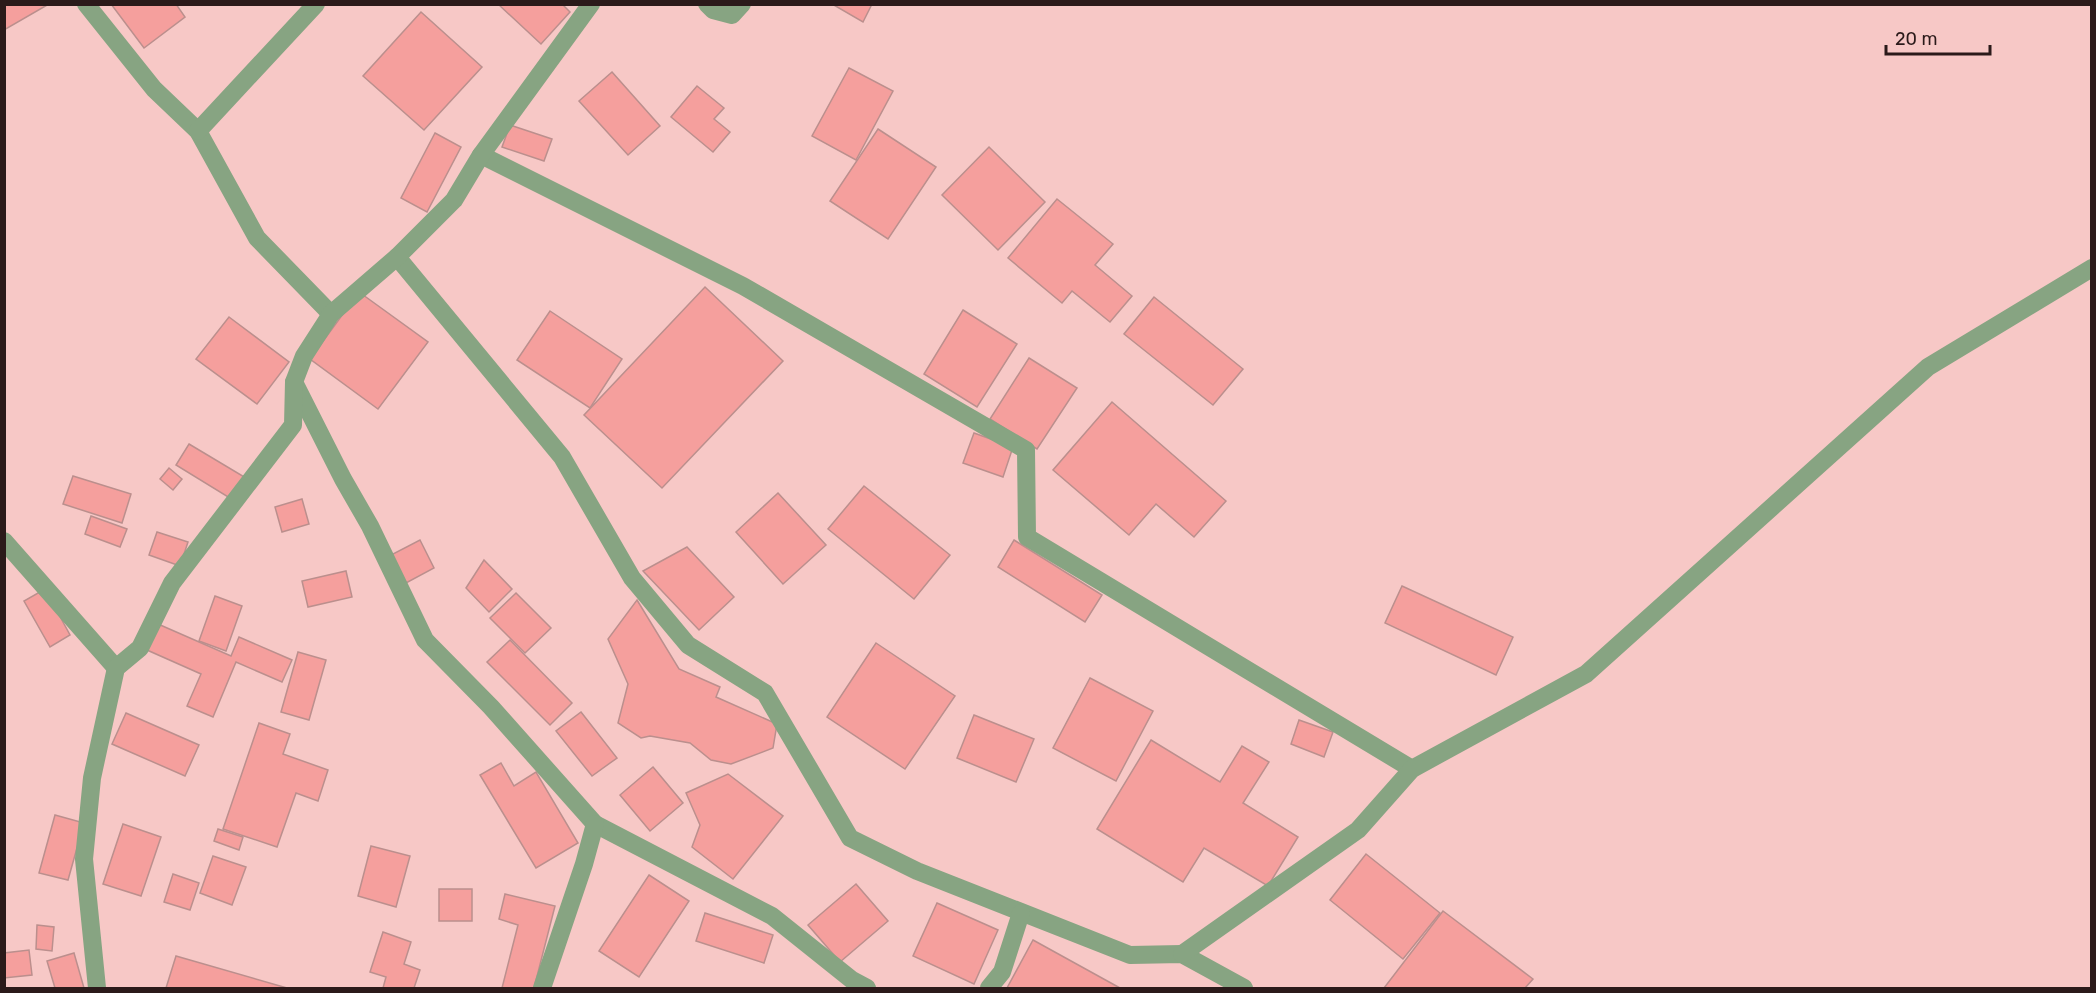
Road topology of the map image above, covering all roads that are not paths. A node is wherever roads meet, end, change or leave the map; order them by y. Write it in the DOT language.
graph roads {
  1 [pos="86,4"];
  2 [pos="316,4"];
  3 [pos="591,4"];
  4 [pos="707,4"];
  5 [pos="742,4"];
  6 [pos="198,131"];
  7 [pos="481,155"];
  8 [pos="397,256"];
  9 [pos="2091,268"];
  10 [pos="331,314"];
  11 [pos="294,382"];
  12 [pos="4,541"];
  13 [pos="116,668"];
  14 [pos="1412,769"];
  15 [pos="595,824"];
  16 [pos="1021,913"];
  17 [pos="1182,954"];
  18 [pos="97,988"];
  19 [pos="542,988"];
  20 [pos="867,988"];
  21 [pos="989,988"];
  22 [pos="1244,988"];
  1 -- 6 [label="street"];
  2 -- 6 [label="street"];
  3 -- 7 [label="street"];
  4 -- 5 [label="street"];
  6 -- 10 [label="street"];
  7 -- 8 [label="street"];
  7 -- 14 [label="street"];
  8 -- 10 [label="street"];
  8 -- 16 [label="street"];
  9 -- 14 [label="street"];
  10 -- 11 [label="street"];
  11 -- 13 [label="street"];
  11 -- 15 [label="street"];
  12 -- 13 [label="street"];
  13 -- 18 [label="street"];
  14 -- 17 [label="street"];
  15 -- 19 [label="street"];
  15 -- 20 [label="street"];
  16 -- 17 [label="street"];
  16 -- 21 [label="street"];
  17 -- 22 [label="street"];
}
